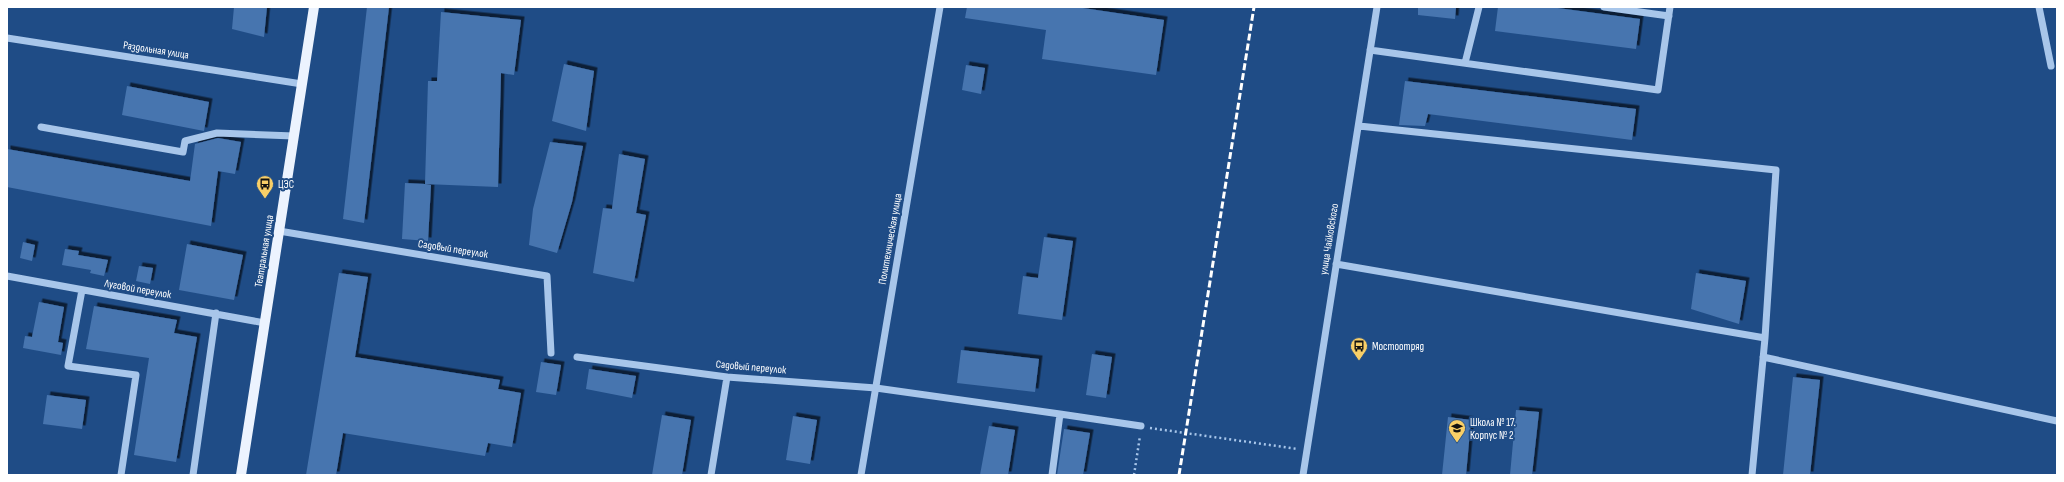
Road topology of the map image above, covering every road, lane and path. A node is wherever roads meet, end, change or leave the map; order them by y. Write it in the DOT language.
graph roads {
  1 [pos="314,7"];
  2 [pos="940,7"];
  3 [pos="1377,7"];
  4 [pos="1479,7"];
  5 [pos="1604,7"];
  6 [pos="1670,7"];
  7 [pos="2039,7"];
  8 [pos="1669,16"];
  9 [pos="7,38"];
  10 [pos="1370,50"];
  11 [pos="1465,63"];
  12 [pos="2051,66"];
  13 [pos="302,84"];
  14 [pos="1359,126"];
  15 [pos="41,127"];
  16 [pos="294,136"];
  17 [pos="279,231"];
  18 [pos="1336,264"];
  19 [pos="7,276"];
  20 [pos="82,290"];
  21 [pos="216,313"];
  22 [pos="265,323"];
  23 [pos="1764,338"];
  24 [pos="551,353"];
  25 [pos="577,357"];
  26 [pos="1763,357"];
  27 [pos="727,377"];
  28 [pos="876,388"];
  29 [pos="1060,414"];
  30 [pos="2057,421"];
  31 [pos="1141,426"];
  32 [pos="1306,450"];
  33 [pos="121,475"];
  34 [pos="193,475"];
  35 [pos="241,475"];
  36 [pos="712,475"];
  37 [pos="861,475"];
  38 [pos="1052,475"];
  39 [pos="1134,475"];
  40 [pos="1303,475"];
  41 [pos="1752,475"];
  1 -- 13 [label="main road, Театральная улица"];
  2 -- 28 [label="street, Политехническая улица"];
  3 -- 10 [label="street, улица Чайковского"];
  4 -- 11 [label="street"];
  5 -- 8 [label="street"];
  6 -- 8 [label="street"];
  7 -- 12 [label="street"];
  8 -- 11 [label="street"];
  9 -- 13 [label="street, Раздольная улица"];
  10 -- 11 [label="street"];
  10 -- 14 [label="street, улица Чайковского"];
  13 -- 16 [label="main road, Театральная улица"];
  14 -- 18 [label="street, улица Чайковского"];
  14 -- 23 [label="street"];
  15 -- 16 [label="street"];
  16 -- 17 [label="main road, Театральная улица"];
  17 -- 22 [label="main road, Театральная улица"];
  17 -- 24 [label="street, Садовый переулок"];
  18 -- 23 [label="street"];
  18 -- 32 [label="street, улица Чайковского"];
  19 -- 20 [label="street, Луговой переулок"];
  20 -- 21 [label="street, Луговой переулок"];
  20 -- 33 [label="street"];
  21 -- 22 [label="street, Луговой переулок"];
  21 -- 34 [label="street"];
  22 -- 35 [label="main road, Театральная улица"];
  23 -- 26 [label="street"];
  25 -- 27 [label="street, Садовый переулок"];
  26 -- 30 [label="street"];
  26 -- 41 [label="street"];
  27 -- 28 [label="street, Садовый переулок"];
  27 -- 36 [label="street"];
  28 -- 29 [label="street, Садовый переулок"];
  28 -- 37 [label="street, Политехническая улица"];
  29 -- 31 [label="street, Садовый переулок"];
  29 -- 38 [label="street"];
  31 -- 32 [label="path"];
  31 -- 39 [label="path"];
  32 -- 40 [label="street, улица Чайковского"];
}
